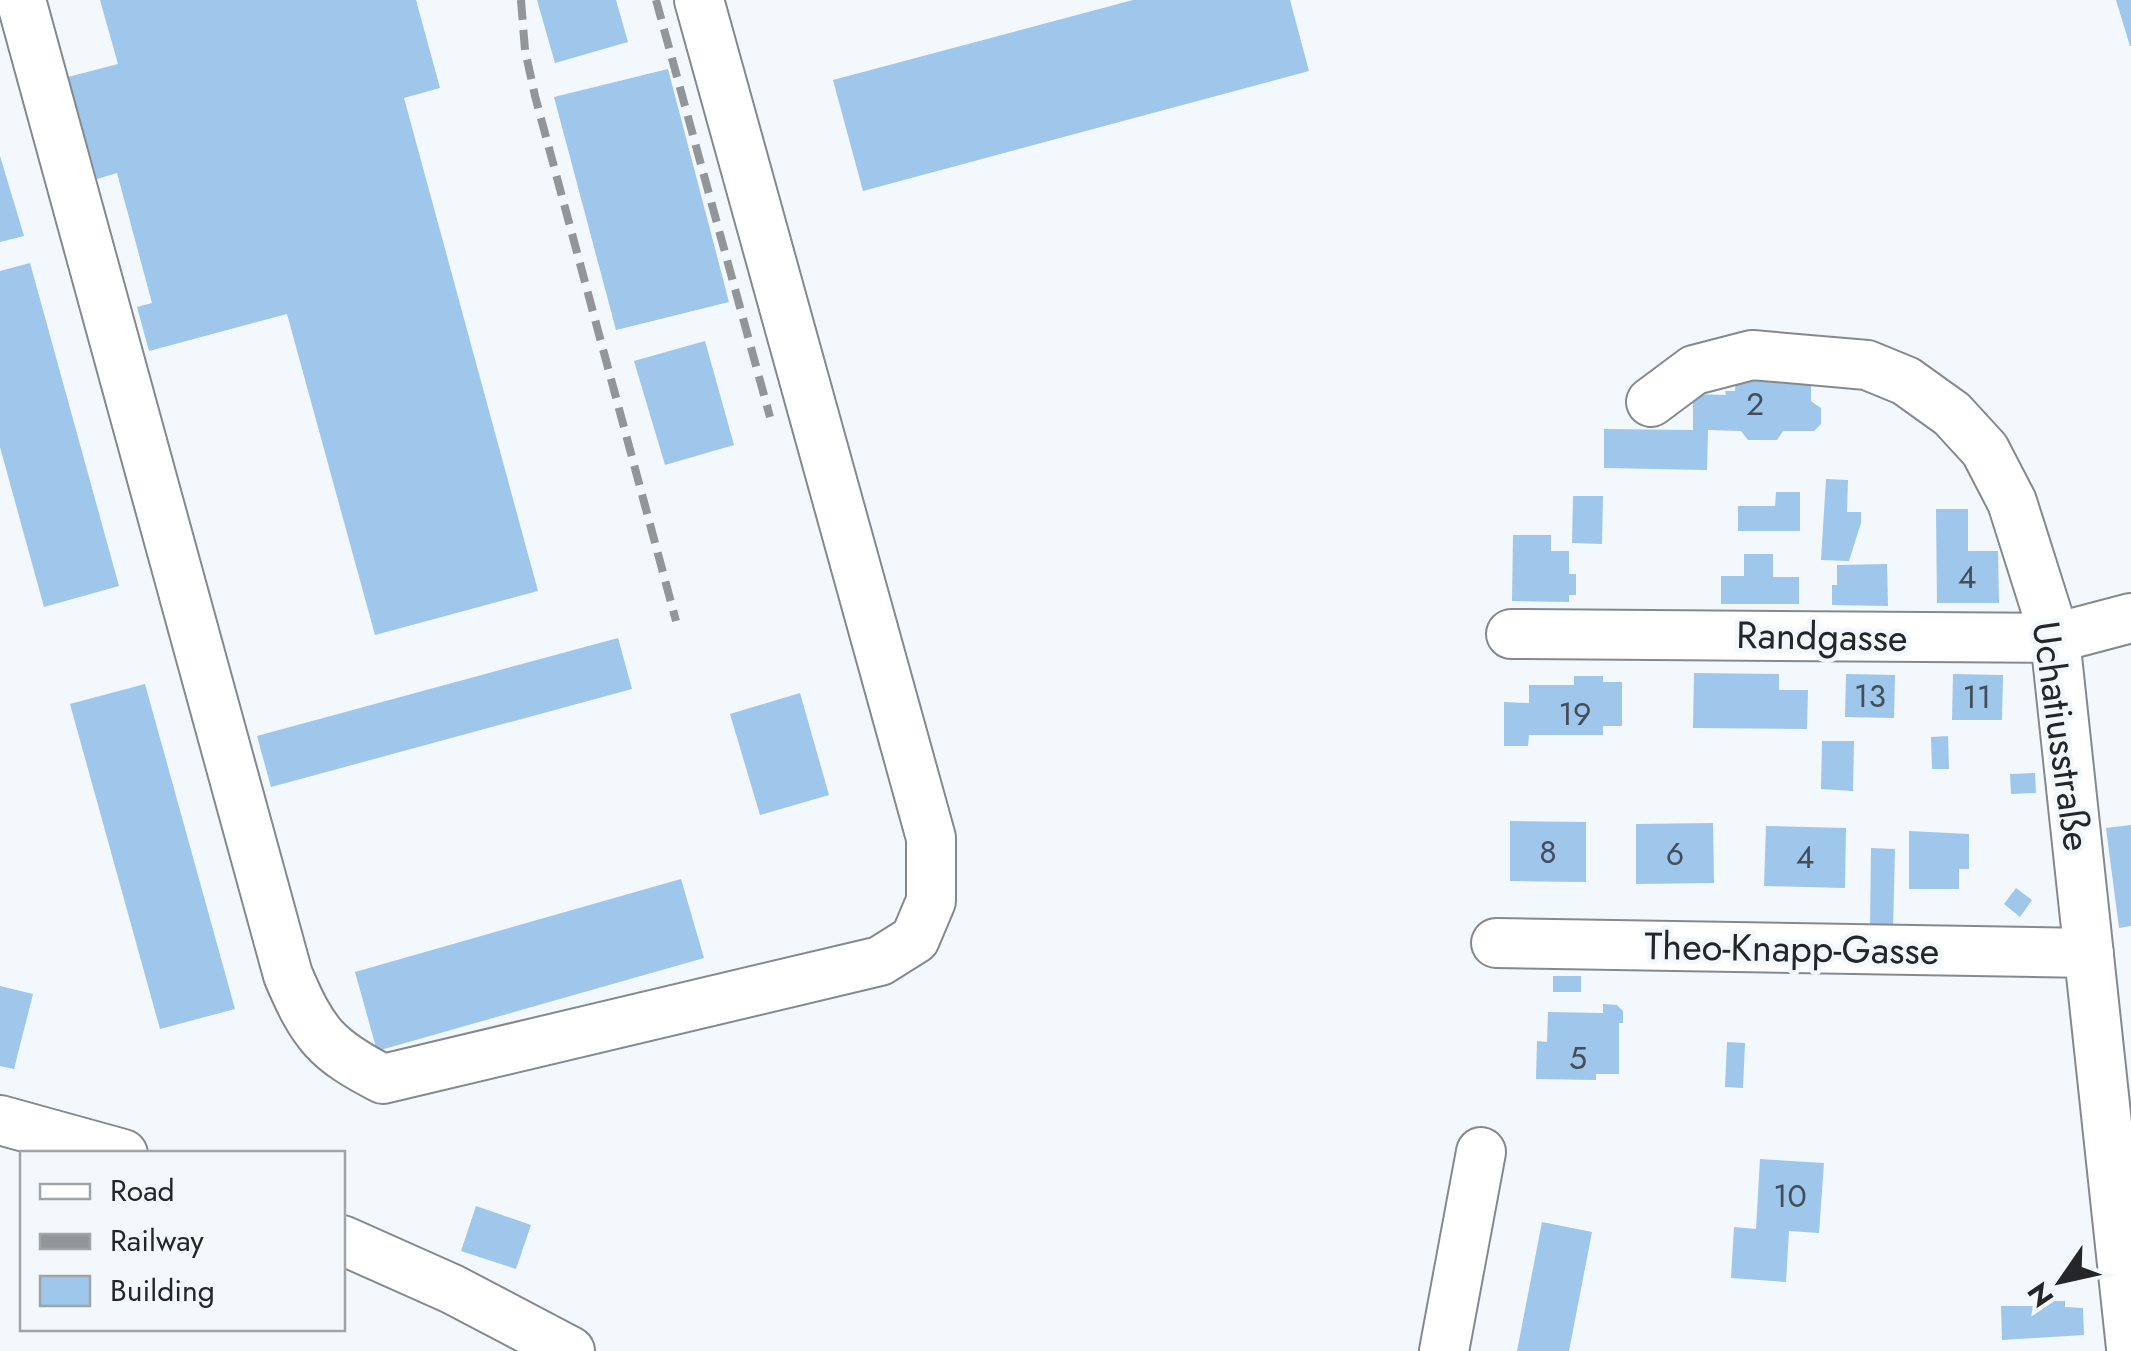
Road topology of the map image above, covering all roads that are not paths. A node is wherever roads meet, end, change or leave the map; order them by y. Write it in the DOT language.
graph roads {
  1 [pos="21,0"];
  2 [pos="700,0"];
  3 [pos="1651,402"];
  4 [pos="2131,618"];
  5 [pos="1510,634"];
  6 [pos="2056,638"];
  7 [pos="1496,943"];
  8 [pos="2089,953"];
  9 [pos="0,1120"];
  10 [pos="111,1151"];
  11 [pos="1481,1152"];
  12 [pos="345,1241"];
  13 [pos="2131,1348"];
  14 [pos="570,1351"];
  15 [pos="1444,1351"];
  1 -- 2 [label="street"];
  3 -- 6 [label="street, Uchatiusstraße"];
  4 -- 6 [label="street, Randgasse"];
  5 -- 6 [label="street, Randgasse"];
  6 -- 8 [label="street, Uchatiusstraße"];
  7 -- 8 [label="street, Theo-Knapp-Gasse"];
  8 -- 13 [label="street, Uchatiusstraße"];
  9 -- 10 [label="street"];
  11 -- 15 [label="street"];
  12 -- 14 [label="street"];
}
